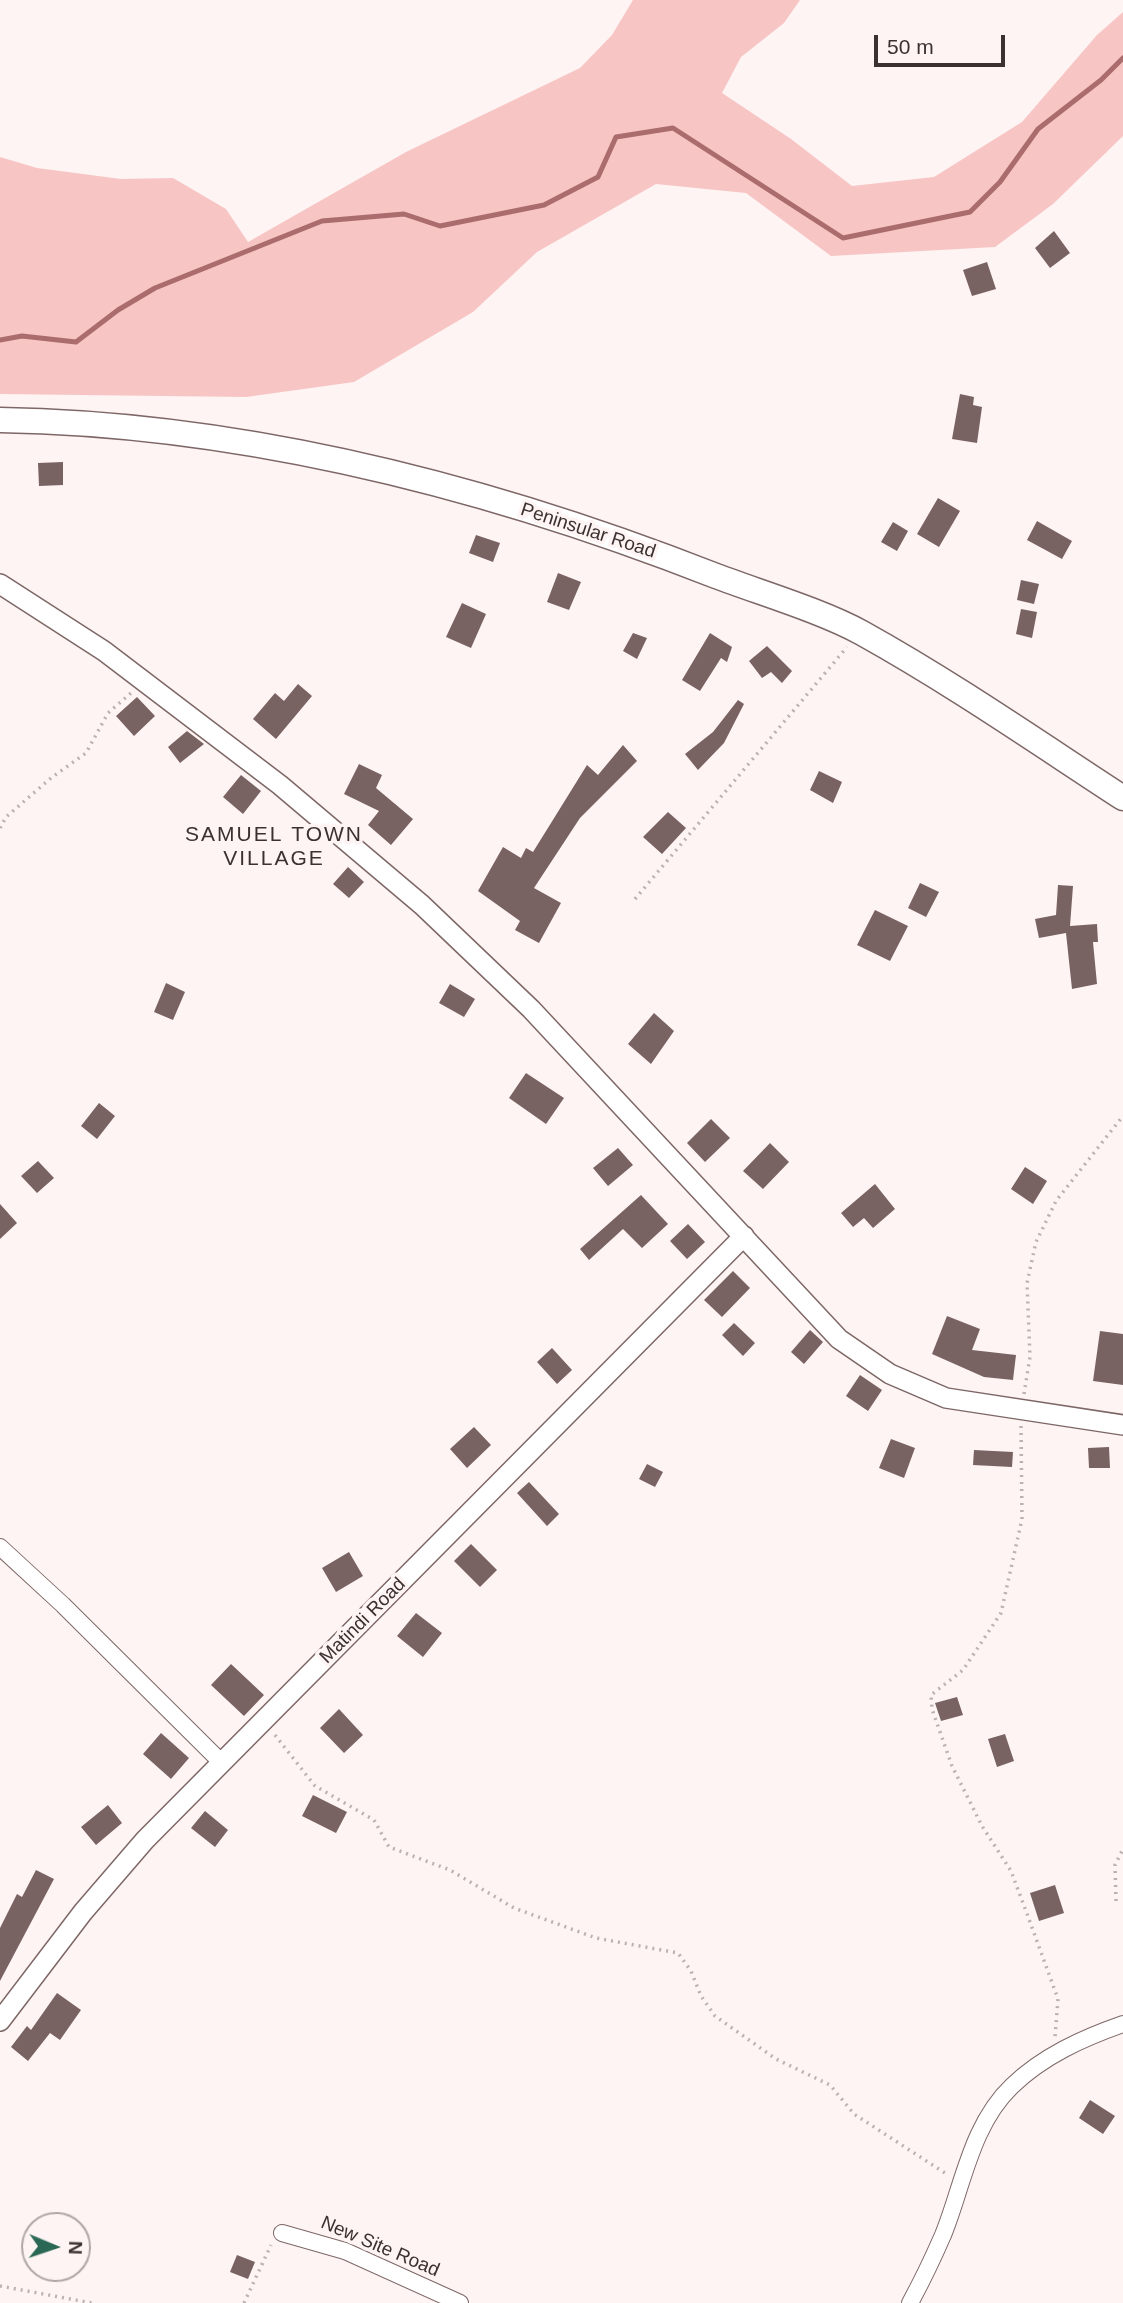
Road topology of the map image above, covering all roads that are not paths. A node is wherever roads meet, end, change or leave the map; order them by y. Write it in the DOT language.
graph roads {
  1 [pos="0,420"];
  2 [pos="0,584"];
  3 [pos="1123,798"];
  4 [pos="744,1236"];
  5 [pos="1123,1425"];
  6 [pos="0,1546"];
  7 [pos="221,1762"];
  8 [pos="0,2021"];
  9 [pos="1123,2024"];
  10 [pos="282,2233"];
  11 [pos="460,2303"];
  12 [pos="910,2303"];
  1 -- 3 [label="main road, Peninsular Road"];
  2 -- 4 [label="street"];
  4 -- 5 [label="street"];
  4 -- 7 [label="street, Matindi Road"];
  6 -- 7 [label="street"];
  7 -- 8 [label="street, Matindi Road"];
  9 -- 12 [label="street"];
  10 -- 11 [label="street, New Site Road"];
}
